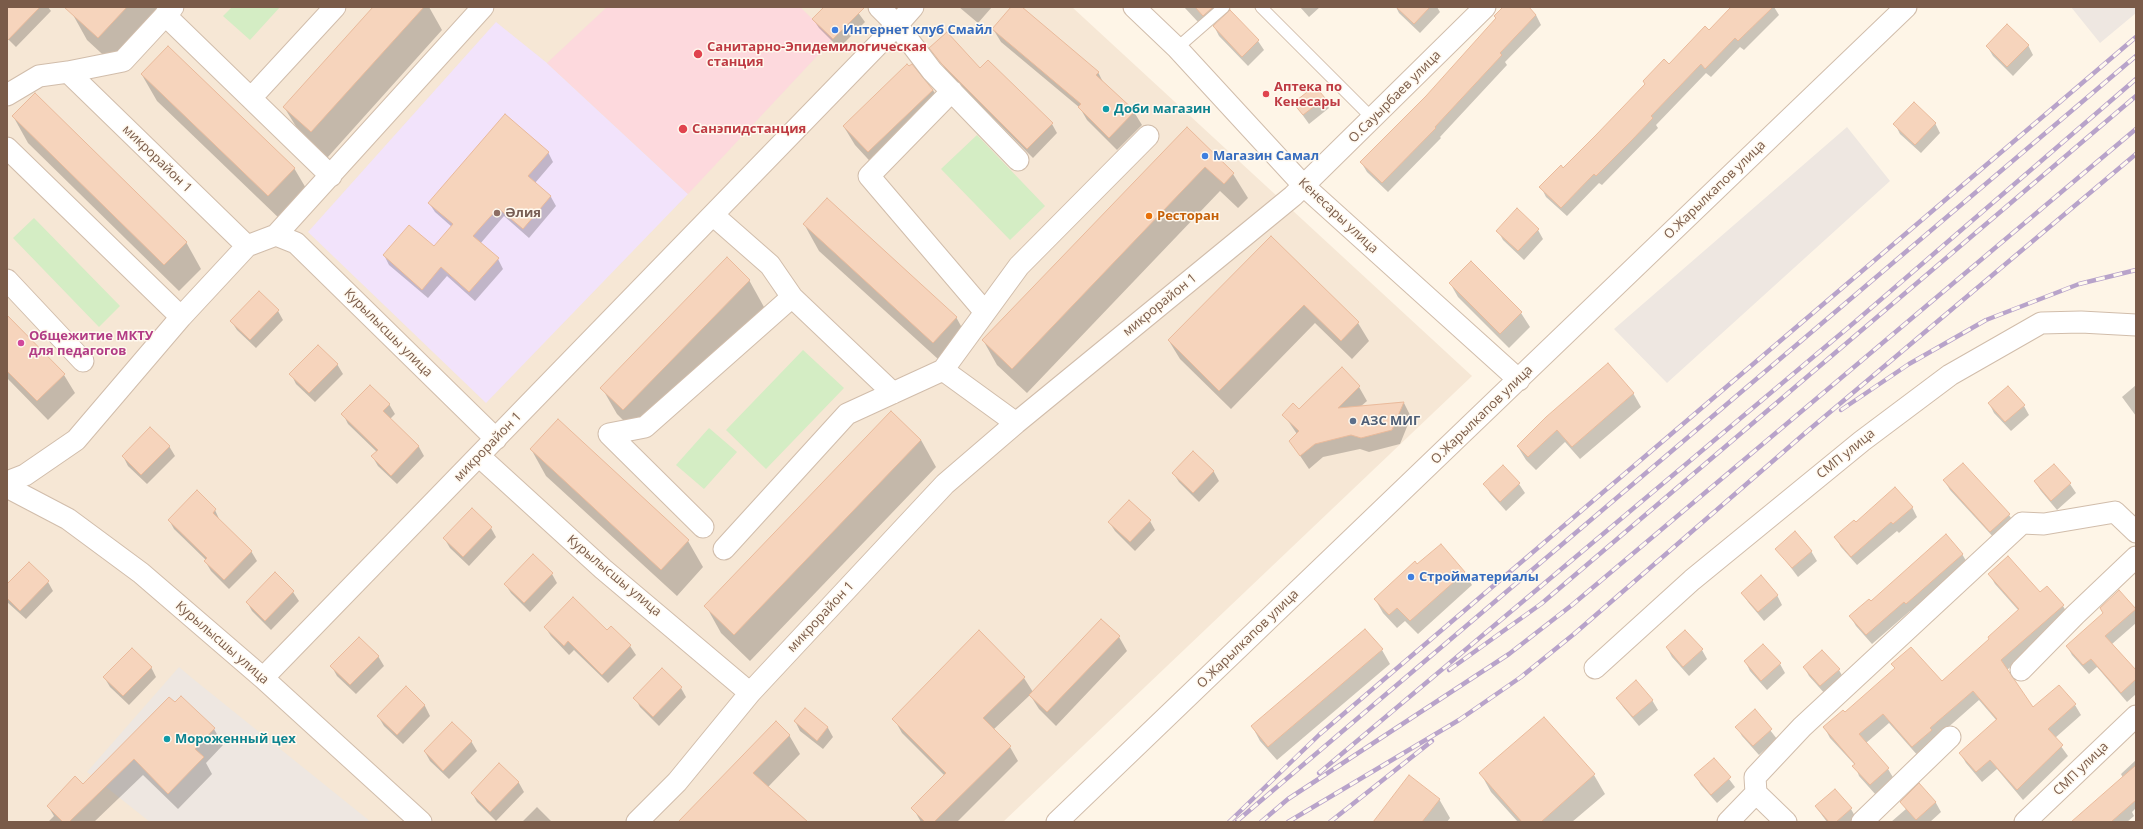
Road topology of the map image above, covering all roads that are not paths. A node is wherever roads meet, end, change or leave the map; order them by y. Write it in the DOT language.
graph roads {
  1 [pos="335,7"];
  2 [pos="483,7"];
  3 [pos="879,7"];
  4 [pos="913,7"];
  5 [pos="1134,7"];
  6 [pos="1224,7"];
  7 [pos="1261,7"];
  8 [pos="1485,7"];
  9 [pos="1906,7"];
  10 [pos="169,11"];
  11 [pos="897,25"];
  12 [pos="1177,48"];
  13 [pos="68,72"];
  14 [pos="952,91"];
  15 [pos="7,95"];
  16 [pos="251,98"];
  17 [pos="1373,119"];
  18 [pos="1148,136"];
  19 [pos="7,148"];
  20 [pos="1018,160"];
  21 [pos="331,176"];
  22 [pos="1304,186"];
  23 [pos="713,215"];
  24 [pos="276,235"];
  25 [pos="247,246"];
  26 [pos="7,280"];
  27 [pos="792,297"];
  28 [pos="985,312"];
  29 [pos="181,317"];
  30 [pos="2136,325"];
  31 [pos="83,361"];
  32 [pos="943,370"];
  33 [pos="1519,380"];
  34 [pos="893,393"];
  35 [pos="1016,423"];
  36 [pos="496,439"];
  37 [pos="479,456"];
  38 [pos="7,482"];
  39 [pos="7,488"];
  40 [pos="703,527"];
  41 [pos="2136,532"];
  42 [pos="724,549"];
  43 [pos="2136,557"];
  44 [pos="1595,668"];
  45 [pos="2021,670"];
  46 [pos="263,678"];
  47 [pos="750,693"];
  48 [pos="2136,716"];
  49 [pos="1950,737"];
  50 [pos="1756,793"];
  51 [pos="421,822"];
  52 [pos="637,822"];
  53 [pos="1057,822"];
  54 [pos="1728,822"];
  55 [pos="1786,822"];
  56 [pos="1862,822"];
  57 [pos="2025,822"];
  1 -- 16 [label="street"];
  2 -- 21 [label="street"];
  3 -- 11 [label="street"];
  4 -- 11 [label="street, микрорайон 1"];
  5 -- 12 [label="street, Кенесары улица"];
  6 -- 12 [label="lane"];
  7 -- 17 [label="lane"];
  8 -- 17 [label="street, О.Сауырбаев улица"];
  9 -- 33 [label="street, О.Жарылкапов улица"];
  10 -- 13 [label="street"];
  10 -- 16 [label="street"];
  11 -- 14 [label="street"];
  11 -- 23 [label="street, микрорайон 1"];
  12 -- 22 [label="street, Кенесары улица"];
  13 -- 15 [label="street"];
  13 -- 25 [label="street, микрорайон 1"];
  14 -- 20 [label="street"];
  14 -- 28 [label="street"];
  16 -- 21 [label="street"];
  17 -- 22 [label="street, О.Сауырбаев улица"];
  18 -- 28 [label="street"];
  19 -- 29 [label="street"];
  21 -- 24 [label="street"];
  22 -- 33 [label="street, Кенесары улица"];
  22 -- 35 [label="street, микрорайон 1"];
  23 -- 27 [label="street"];
  23 -- 36 [label="street, микрорайон 1"];
  24 -- 25 [label="street"];
  24 -- 36 [label="street, Курылысшы улица"];
  25 -- 29 [label="street"];
  26 -- 31 [label="street"];
  27 -- 34 [label="street"];
  27 -- 40 [label="street"];
  28 -- 32 [label="street"];
  29 -- 38 [label="street"];
  30 -- 44 [label="street, СМП улица"];
  32 -- 34 [label="street"];
  32 -- 35 [label="street"];
  33 -- 53 [label="street, О.Жарылкапов улица"];
  34 -- 42 [label="street"];
  35 -- 47 [label="street, микрорайон 1"];
  36 -- 37 [label="street, микрорайон 1"];
  37 -- 46 [label="street, микрорайон 1"];
  37 -- 47 [label="street, Курылысшы улица"];
  39 -- 46 [label="street, Курылысшы улица"];
  41 -- 50 [label="street"];
  43 -- 45 [label="street"];
  46 -- 51 [label="street, Курылысшы улица"];
  47 -- 52 [label="street, микрорайон 1"];
  48 -- 57 [label="street, СМП улица"];
  49 -- 56 [label="street"];
  50 -- 54 [label="street"];
  50 -- 55 [label="street"];
}
